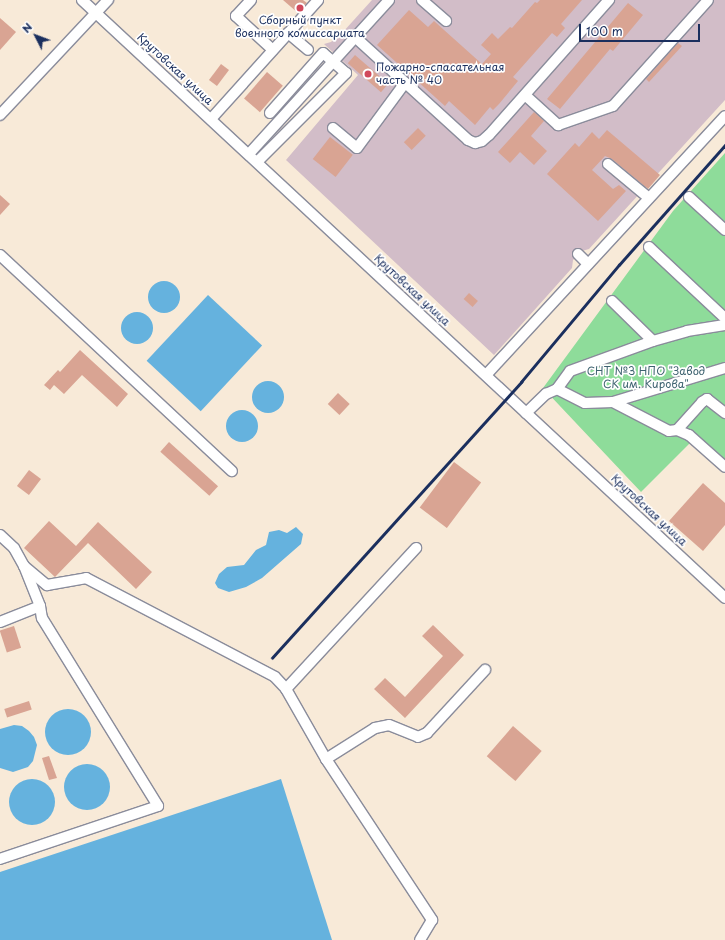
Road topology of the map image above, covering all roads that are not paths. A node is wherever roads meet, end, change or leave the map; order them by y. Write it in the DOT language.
graph roads {
  1 [pos="82,0"];
  2 [pos="108,0"];
  3 [pos="251,0"];
  4 [pos="318,0"];
  5 [pos="389,0"];
  6 [pos="422,0"];
  7 [pos="609,0"];
  8 [pos="708,0"];
  9 [pos="96,13"];
  10 [pos="446,21"];
  11 [pos="288,33"];
  12 [pos="355,37"];
  13 [pos="273,50"];
  14 [pos="308,50"];
  15 [pos="333,61"];
  16 [pos="405,83"];
  17 [pos="525,95"];
  18 [pos="270,113"];
  19 [pos="0,115"];
  20 [pos="725,116"];
  21 [pos="211,119"];
  22 [pos="333,128"];
  23 [pos="249,154"];
  24 [pos="257,162"];
  25 [pos="608,164"];
  26 [pos="689,196"];
  27 [pos="649,198"];
  28 [pos="725,230"];
  29 [pos="649,247"];
  30 [pos="578,254"];
  31 [pos="0,255"];
  32 [pos="588,264"];
  33 [pos="612,301"];
  34 [pos="725,318"];
  35 [pos="725,325"];
  36 [pos="653,341"];
  37 [pos="725,368"];
  38 [pos="486,375"];
  39 [pos="557,389"];
  40 [pos="613,402"];
  41 [pos="526,413"];
  42 [pos="725,413"];
  43 [pos="677,430"];
  44 [pos="725,467"];
  45 [pos="232,471"];
  46 [pos="0,535"];
  47 [pos="416,548"];
  48 [pos="24,566"];
  49 [pos="725,598"];
  50 [pos="40,606"];
  51 [pos="0,622"];
  52 [pos="485,670"];
  53 [pos="286,688"];
  54 [pos="326,759"];
  55 [pos="0,859"];
  56 [pos="420,940"];
  1 -- 9 [label="street, Крутовская улица"];
  2 -- 9 [label="street"];
  3 -- 13 [label="street"];
  4 -- 11 [label="street"];
  5 -- 12 [label="street"];
  6 -- 10 [label="street"];
  7 -- 17 [label="street"];
  8 -- 17 [label="street"];
  9 -- 19 [label="street"];
  9 -- 21 [label="street, Крутовская улица"];
  11 -- 13 [label="street"];
  11 -- 14 [label="street"];
  12 -- 15 [label="street"];
  12 -- 16 [label="street"];
  13 -- 21 [label="street"];
  15 -- 18 [label="street"];
  15 -- 23 [label="street"];
  15 -- 24 [label="street"];
  16 -- 17 [label="street"];
  16 -- 22 [label="street"];
  20 -- 27 [label="street"];
  21 -- 23 [label="street, Крутовская улица"];
  23 -- 24 [label="street, Крутовская улица"];
  24 -- 38 [label="street, Крутовская улица"];
  25 -- 27 [label="street"];
  26 -- 28 [label="street"];
  27 -- 32 [label="street"];
  29 -- 34 [label="street"];
  30 -- 32 [label="street"];
  31 -- 45 [label="street"];
  32 -- 38 [label="street"];
  33 -- 36 [label="street"];
  35 -- 36 [label="street"];
  36 -- 39 [label="street"];
  37 -- 40 [label="street"];
  38 -- 41 [label="street, Крутовская улица"];
  39 -- 40 [label="street"];
  39 -- 41 [label="street"];
  40 -- 43 [label="street"];
  41 -- 49 [label="street, Крутовская улица"];
  42 -- 43 [label="street"];
  43 -- 44 [label="street"];
  46 -- 48 [label="street"];
  47 -- 53 [label="street"];
  48 -- 50 [label="street"];
  48 -- 53 [label="street"];
  50 -- 51 [label="street"];
  50 -- 55 [label="street"];
  52 -- 54 [label="street"];
  53 -- 54 [label="street"];
  54 -- 56 [label="street"];
}
